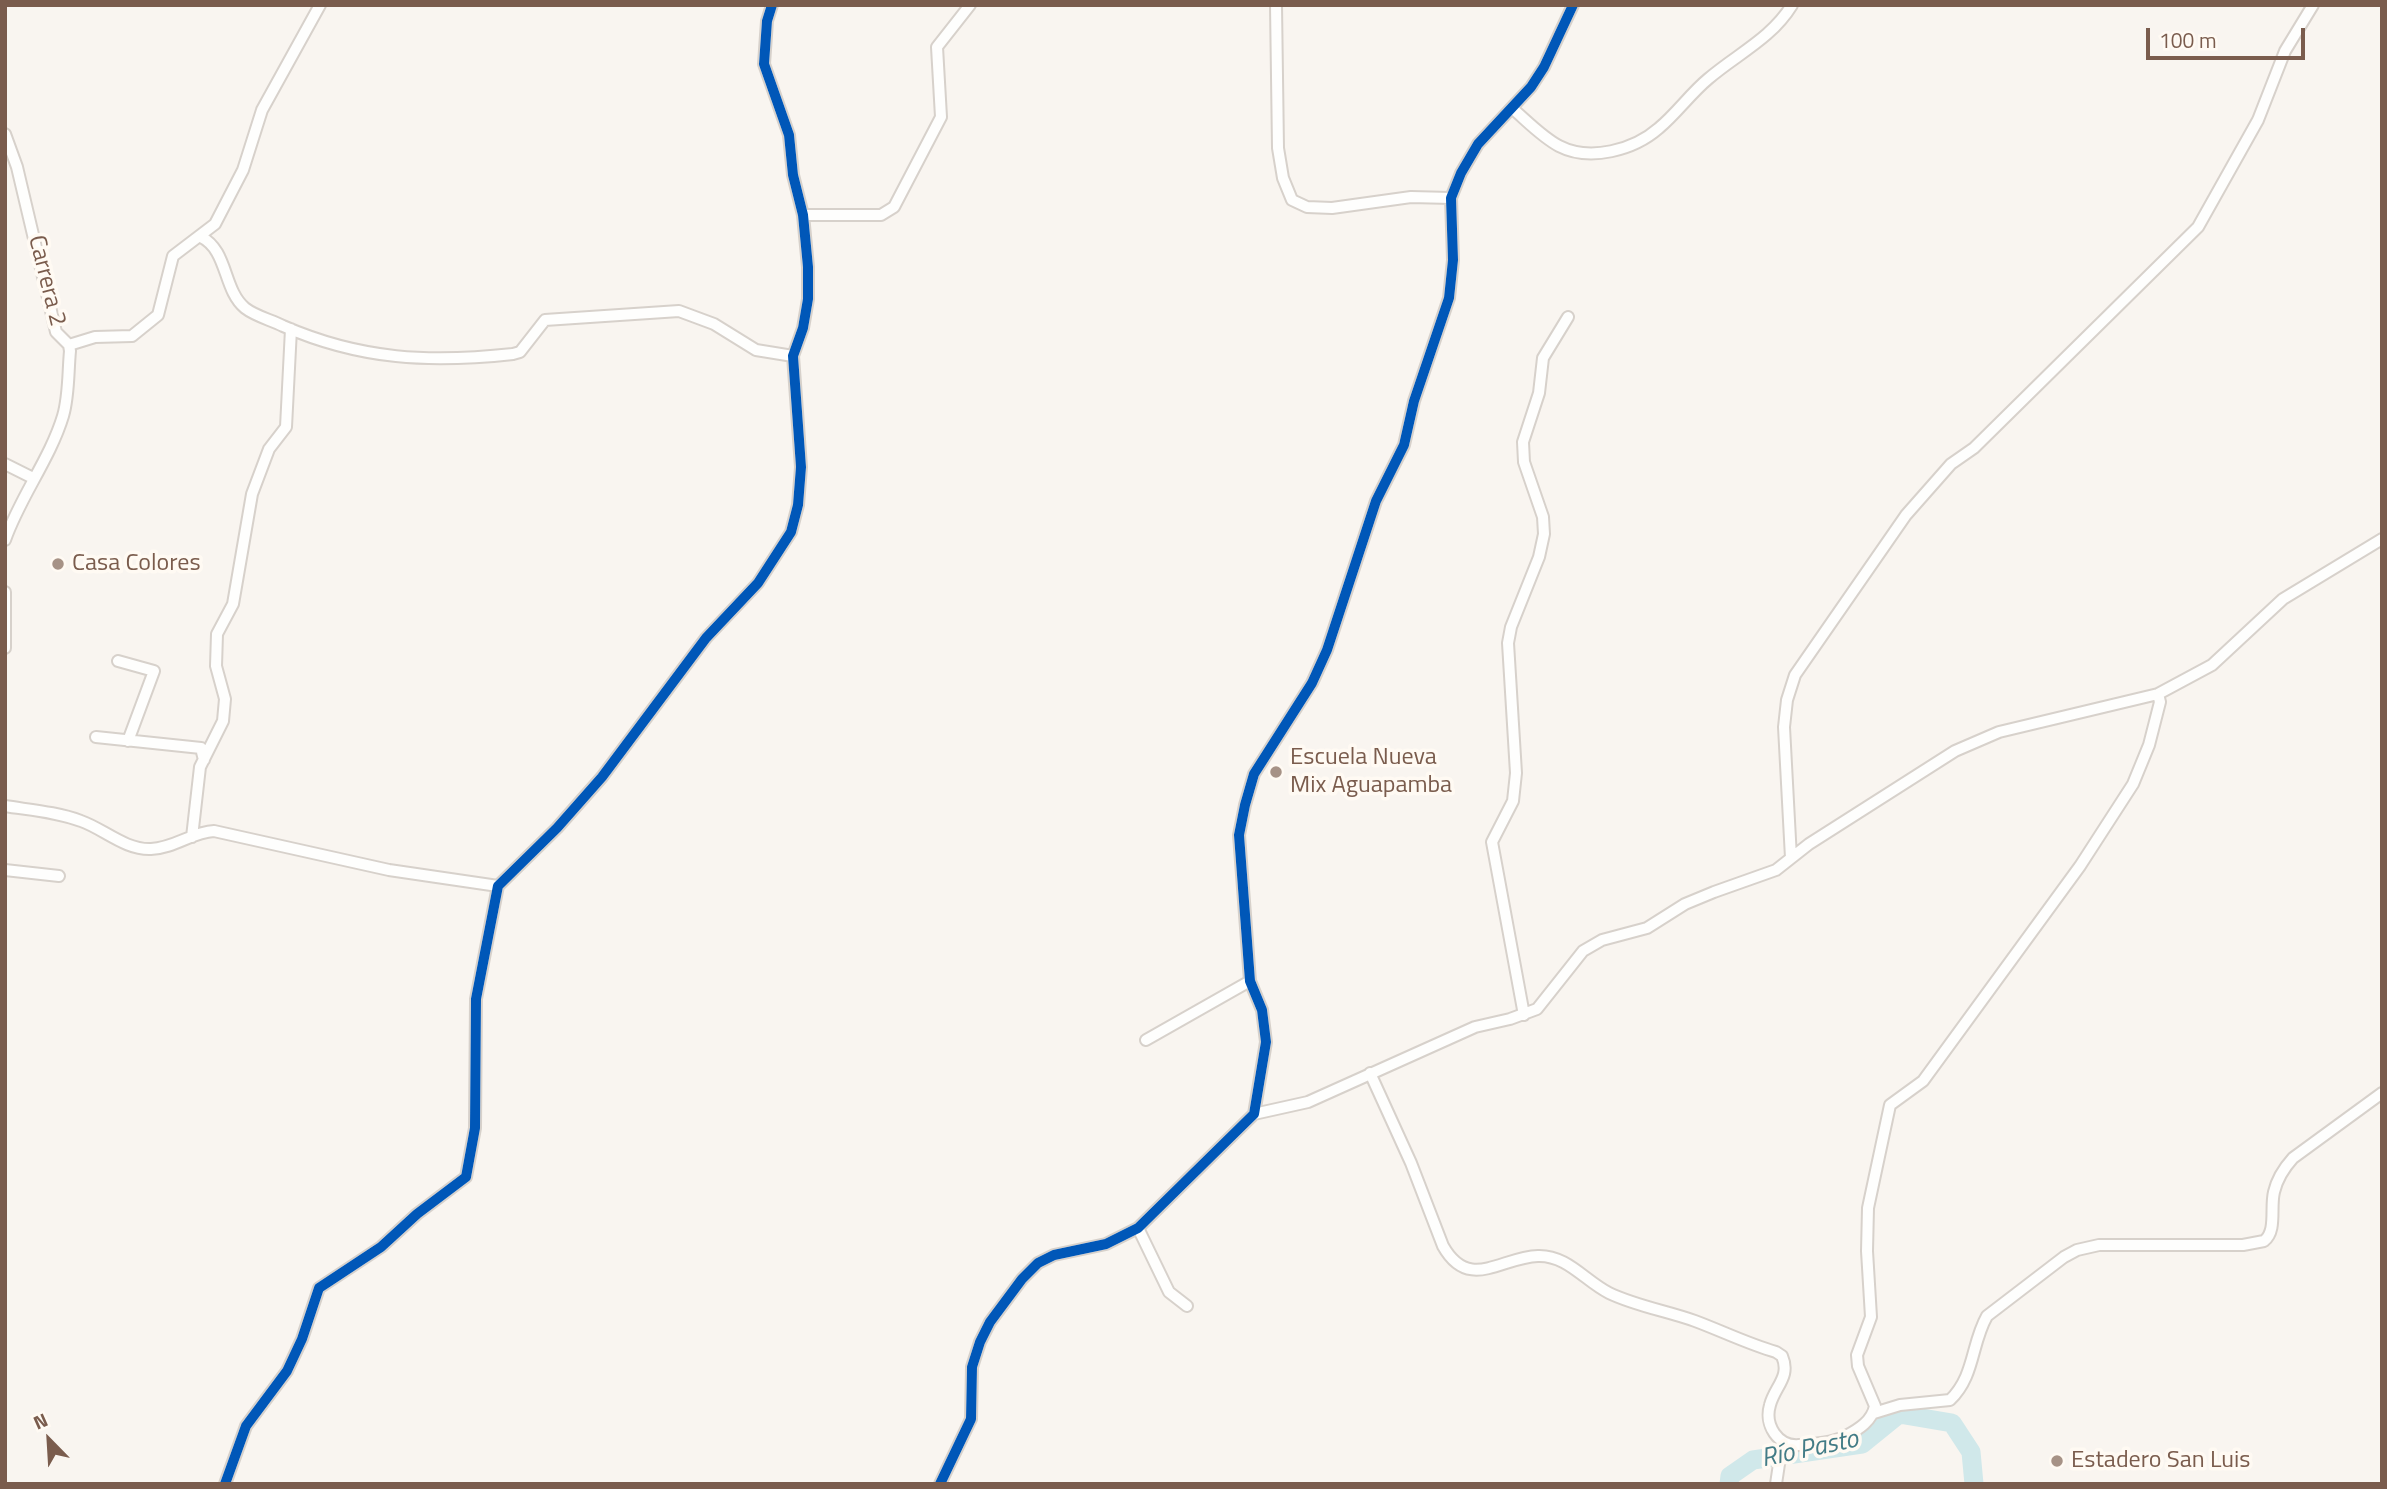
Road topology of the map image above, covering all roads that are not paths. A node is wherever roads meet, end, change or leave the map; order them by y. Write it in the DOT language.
graph roads {
  1 [pos="320,5"];
  2 [pos="772,5"];
  3 [pos="970,5"];
  4 [pos="1276,5"];
  5 [pos="1573,5"];
  6 [pos="1792,5"];
  7 [pos="2313,5"];
  8 [pos="1513,109"];
  9 [pos="5,134"];
  10 [pos="1451,198"];
  11 [pos="803,215"];
  12 [pos="201,237"];
  13 [pos="1568,317"];
  14 [pos="290,329"];
  15 [pos="69,345"];
  16 [pos="793,356"];
  17 [pos="5,464"];
  18 [pos="33,478"];
  19 [pos="2382,539"];
  20 [pos="5,540"];
  21 [pos="5,592"];
  22 [pos="5,648"];
  23 [pos="118,661"];
  24 [pos="2158,694"];
  25 [pos="96,737"];
  26 [pos="128,741"];
  27 [pos="204,760"];
  28 [pos="5,806"];
  29 [pos="192,837"];
  30 [pos="1791,858"];
  31 [pos="5,870"];
  32 [pos="59,876"];
  33 [pos="498,886"];
  34 [pos="1251,981"];
  35 [pos="1524,1015"];
  36 [pos="1146,1040"];
  37 [pos="1370,1073"];
  38 [pos="2382,1093"];
  39 [pos="1254,1114"];
  40 [pos="1138,1228"];
  41 [pos="1187,1306"];
  42 [pos="1874,1413"];
  43 [pos="1782,1448"];
  44 [pos="225,1484"];
  45 [pos="940,1484"];
  46 [pos="1776,1484"];
  1 -- 12 [label="street"];
  2 -- 11 [label="street"];
  3 -- 11 [label="street"];
  4 -- 10 [label="street"];
  5 -- 8 [label="street"];
  6 -- 8 [label="street"];
  7 -- 30 [label="street"];
  8 -- 10 [label="street"];
  9 -- 15 [label="street, Carrera 2"];
  10 -- 34 [label="street"];
  11 -- 16 [label="street"];
  12 -- 14 [label="street"];
  12 -- 15 [label="street"];
  13 -- 35 [label="street"];
  14 -- 16 [label="street"];
  14 -- 27 [label="street"];
  15 -- 18 [label="street, Carrera 2"];
  16 -- 33 [label="street"];
  17 -- 18 [label="street"];
  18 -- 20 [label="street, Carrera 2"];
  19 -- 24 [label="street"];
  21 -- 22 [label="street"];
  23 -- 26 [label="street"];
  24 -- 30 [label="street"];
  24 -- 42 [label="street"];
  25 -- 26 [label="street"];
  26 -- 27 [label="street"];
  27 -- 29 [label="street"];
  28 -- 29 [label="street"];
  29 -- 33 [label="street"];
  30 -- 35 [label="street"];
  31 -- 32 [label="street"];
  33 -- 44 [label="street"];
  34 -- 36 [label="street"];
  34 -- 39 [label="street"];
  35 -- 37 [label="street"];
  37 -- 39 [label="street"];
  37 -- 43 [label="street"];
  38 -- 42 [label="street"];
  39 -- 40 [label="street"];
  40 -- 41 [label="street"];
  40 -- 45 [label="street"];
  42 -- 43 [label="street"];
  43 -- 46 [label="street"];
}
